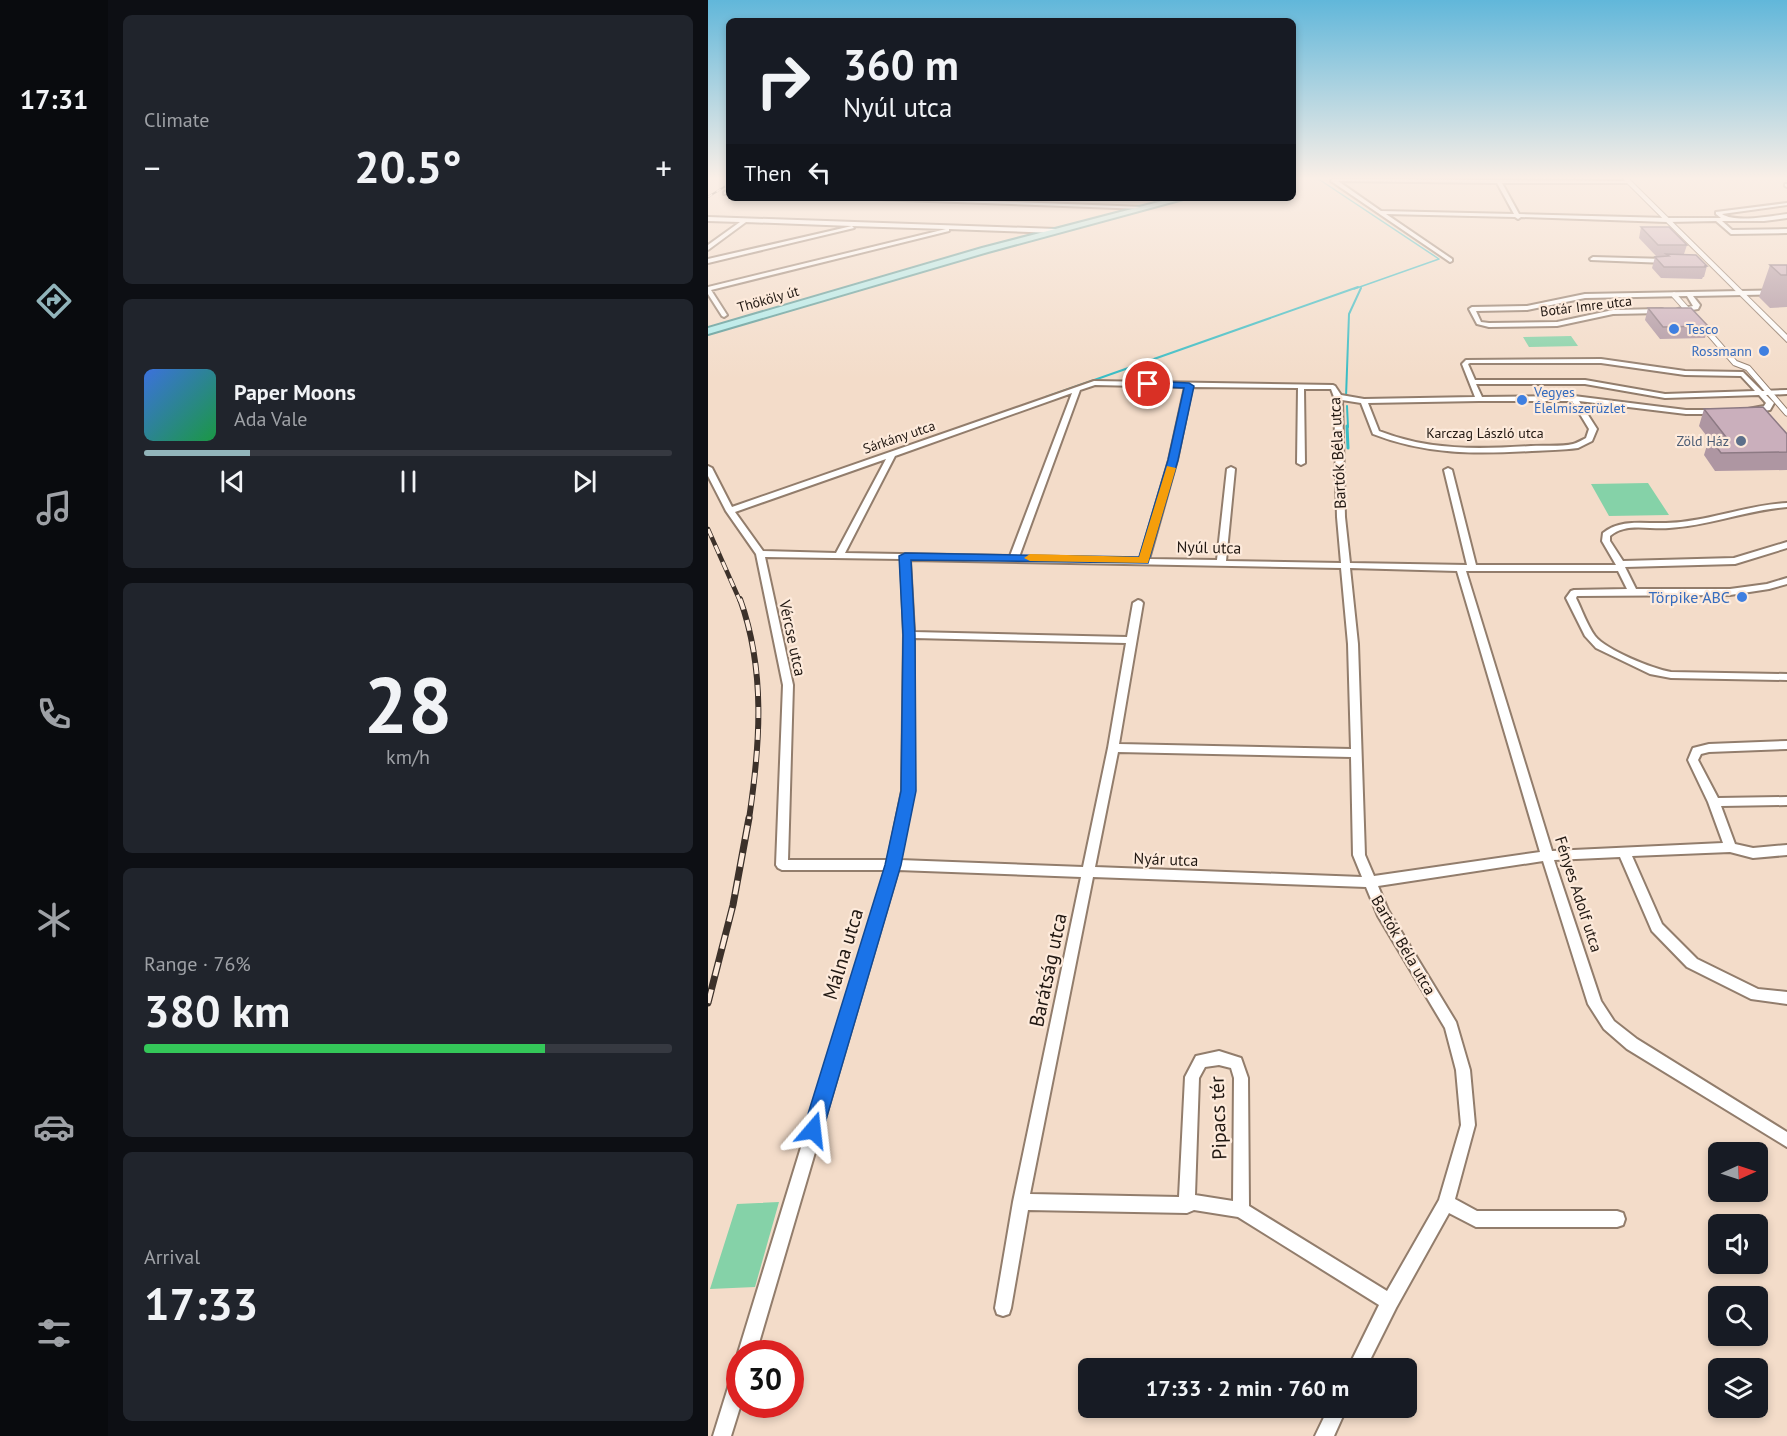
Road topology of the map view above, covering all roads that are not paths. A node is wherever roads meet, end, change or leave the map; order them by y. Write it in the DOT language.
graph roads {
  1 [pos="775,245"];
  2 [pos="886,245"];
  3 [pos="1007,245"];
  4 [pos="1428,245"];
  5 [pos="1692,245"];
  6 [pos="1450,260"];
  7 [pos="1593,260"];
  8 [pos="708,261"];
  9 [pos="1673,261"];
  10 [pos="1697,262"];
  11 [pos="1709,262"];
  12 [pos="708,289"];
  13 [pos="1739,292"];
  14 [pos="1787,292"];
  15 [pos="1689,294"];
  16 [pos="1674,295"];
  17 [pos="1688,310"];
  18 [pos="724,315"];
  19 [pos="708,331"];
  20 [pos="1787,340"];
  21 [pos="1473,382"];
  22 [pos="1189,386"];
  23 [pos="1301,387"];
  24 [pos="1077,389"];
  25 [pos="1335,392"];
  26 [pos="1787,392"];
  27 [pos="1765,393"];
  28 [pos="1574,398"];
  29 [pos="1479,399"];
  30 [pos="1364,401"];
  31 [pos="1725,412"];
  32 [pos="1746,412"];
  33 [pos="1787,413"];
  34 [pos="892,454"];
  35 [pos="1301,463"];
  36 [pos="708,468"];
  37 [pos="1231,468"];
  38 [pos="1448,470"];
  39 [pos="1787,506"];
  40 [pos="730,511"];
  41 [pos="1787,545"];
  42 [pos="760,554"];
  43 [pos="839,556"];
  44 [pos="905,556"];
  45 [pos="1014,557"];
  46 [pos="1144,561"];
  47 [pos="1221,562"];
  48 [pos="1346,565"];
  49 [pos="1620,566"];
  50 [pos="1467,568"];
  51 [pos="1784,582"];
  52 [pos="1633,592"];
  53 [pos="1787,592"];
  54 [pos="1138,603"];
  55 [pos="909,635"];
  56 [pos="1130,640"];
  57 [pos="1787,677"];
  58 [pos="1787,745"];
  59 [pos="1113,748"];
  60 [pos="1357,753"];
  61 [pos="1787,801"];
  62 [pos="1714,802"];
  63 [pos="1730,847"];
  64 [pos="1787,850"];
  65 [pos="1624,852"];
  66 [pos="1547,856"];
  67 [pos="782,865"];
  68 [pos="893,865"];
  69 [pos="1088,873"];
  70 [pos="1369,882"];
  71 [pos="1787,998"];
  72 [pos="1787,1140"];
  73 [pos="1021,1202"];
  74 [pos="1446,1203"];
  75 [pos="1187,1205"];
  76 [pos="1241,1210"];
  77 [pos="1617,1220"];
  78 [pos="1390,1302"];
  79 [pos="1003,1308"];
  80 [pos="751,1340"];
  81 [pos="1363,1358"];
  82 [pos="728,1418"];
  83 [pos="1333,1418"];
  84 [pos="722,1436"];
  85 [pos="1324,1436"];
  1 -- 8 [label="street"];
  2 -- 12 [label="street"];
  3 -- 19 [label="main road, Thököly út"];
  4 -- 6 [label="street"];
  5 -- 11 [label="street"];
  7 -- 9 [label="street"];
  10 -- 11 [label="street"];
  11 -- 13 [label="street"];
  12 -- 18 [label="street"];
  13 -- 14 [label="street, Botár Imre utca"];
  13 -- 15 [label="street, Botár Imre utca"];
  13 -- 20 [label="street"];
  15 -- 16 [label="street, Botár Imre utca"];
  15 -- 17 [label="street"];
  16 -- 17 [label="street"];
  16 -- 17 [label="street, Botár Imre utca"];
  17 -- 27 [label="street"];
  21 -- 27 [label="street"];
  21 -- 27 [label="street"];
  21 -- 29 [label="street"];
  22 -- 23 [label="street, Sárkány utca"];
  22 -- 24 [label="street, Sárkány utca"];
  22 -- 46 [label="street"];
  23 -- 25 [label="street, Sárkány utca"];
  23 -- 35 [label="street"];
  24 -- 34 [label="street, Sárkány utca"];
  24 -- 45 [label="street"];
  25 -- 30 [label="street, Sárkány utca"];
  25 -- 48 [label="street, Bartók Béla utca"];
  26 -- 27 [label="street"];
  27 -- 32 [label="street"];
  27 -- 33 [label="street"];
  28 -- 29 [label="street"];
  28 -- 30 [label="street, Karczag László utca"];
  28 -- 31 [label="street"];
  29 -- 30 [label="street"];
  34 -- 40 [label="street, Sárkány utca"];
  34 -- 43 [label="street"];
  36 -- 40 [label="street, Vércse utca"];
  37 -- 47 [label="street"];
  38 -- 50 [label="street, Fényes Adolf utca"];
  39 -- 49 [label="street"];
  40 -- 42 [label="street, Vércse utca"];
  41 -- 49 [label="street, Nyúl utca"];
  42 -- 43 [label="street, Nyúl utca"];
  42 -- 67 [label="street, Vércse utca"];
  43 -- 44 [label="street, Nyúl utca"];
  44 -- 45 [label="street, Nyúl utca"];
  44 -- 55 [label="street, Málna utca"];
  45 -- 46 [label="street, Nyúl utca"];
  46 -- 47 [label="street, Nyúl utca"];
  47 -- 48 [label="street, Nyúl utca"];
  48 -- 50 [label="street, Nyúl utca"];
  48 -- 60 [label="street, Bartók Béla utca"];
  49 -- 50 [label="street, Nyúl utca"];
  49 -- 52 [label="street"];
  50 -- 66 [label="street, Fényes Adolf utca"];
  51 -- 52 [label="street"];
  51 -- 53 [label="street"];
  52 -- 57 [label="street"];
  54 -- 56 [label="street, Barátság utca"];
  55 -- 56 [label="street"];
  55 -- 68 [label="street, Málna utca"];
  56 -- 59 [label="street, Barátság utca"];
  58 -- 62 [label="street"];
  59 -- 60 [label="street"];
  59 -- 69 [label="street, Barátság utca"];
  60 -- 70 [label="street, Bartók Béla utca"];
  61 -- 62 [label="street"];
  62 -- 63 [label="street"];
  63 -- 64 [label="street, Nyár utca"];
  63 -- 65 [label="street, Nyár utca"];
  65 -- 66 [label="street, Nyár utca"];
  65 -- 71 [label="street"];
  66 -- 70 [label="street, Nyár utca"];
  66 -- 72 [label="street, Fényes Adolf utca"];
  67 -- 68 [label="street, Nyár utca"];
  68 -- 69 [label="street, Nyár utca"];
  68 -- 80 [label="street, Málna utca"];
  69 -- 70 [label="street, Nyár utca"];
  69 -- 73 [label="street, Barátság utca"];
  70 -- 74 [label="street, Bartók Béla utca"];
  73 -- 75 [label="street"];
  73 -- 79 [label="street, Barátság utca"];
  74 -- 77 [label="street"];
  74 -- 78 [label="street, Bartók Béla utca"];
  75 -- 76 [label="street"];
  75 -- 76 [label="street, Pipacs tér"];
  76 -- 78 [label="street"];
  78 -- 81 [label="street, Bartók Béla utca"];
  82 -- 84 [label="street"];
  83 -- 85 [label="street"];
}
